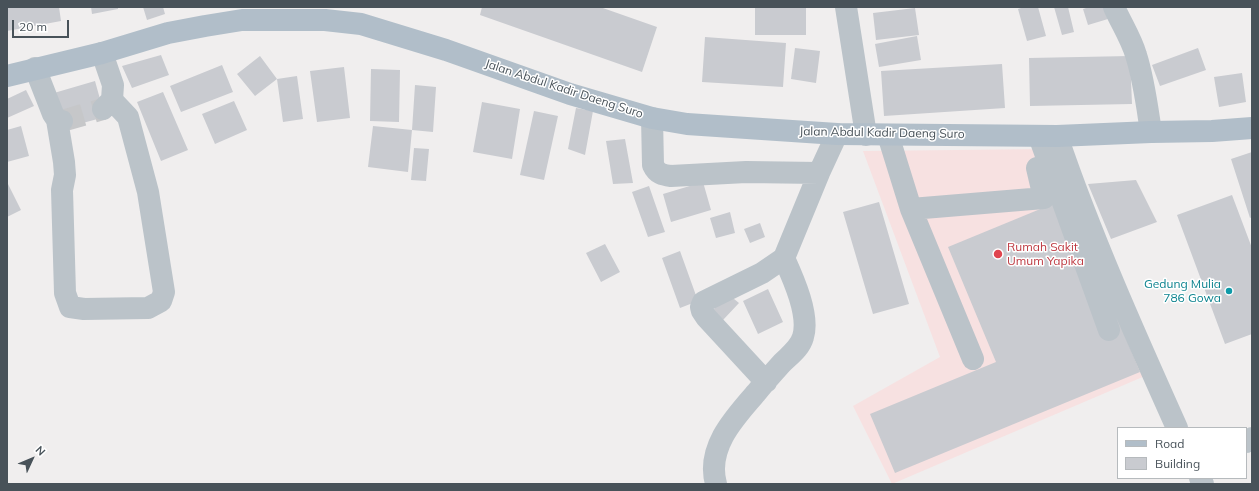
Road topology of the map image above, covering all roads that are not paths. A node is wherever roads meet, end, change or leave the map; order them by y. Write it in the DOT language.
graph roads {
  1 [pos="846,7"];
  2 [pos="1114,7"];
  3 [pos="102,53"];
  4 [pos="35,68"];
  5 [pos="7,76"];
  6 [pos="652,118"];
  7 [pos="1252,128"];
  8 [pos="1151,132"];
  9 [pos="837,134"];
  10 [pos="866,135"];
  11 [pos="888,135"];
  12 [pos="1041,136"];
  13 [pos="819,173"];
  14 [pos="911,209"];
  15 [pos="784,258"];
  16 [pos="1109,330"];
  17 [pos="973,359"];
  18 [pos="766,382"];
  19 [pos="1177,427"];
  20 [pos="716,484"];
  1 -- 10 [label="street"];
  2 -- 8 [label="street"];
  3 -- 4 [label="main road, Jalan Abdul Kadir Daeng Suro"];
  3 -- 4 [label="street"];
  3 -- 6 [label="main road, Jalan Abdul Kadir Daeng Suro"];
  4 -- 5 [label="main road, Jalan Abdul Kadir Daeng Suro"];
  6 -- 9 [label="main road, Jalan Abdul Kadir Daeng Suro"];
  6 -- 13 [label="street"];
  7 -- 8 [label="main road, Jalan Abdul Kadir Daeng Suro"];
  8 -- 12 [label="main road, Jalan Abdul Kadir Daeng Suro"];
  9 -- 10 [label="main road, Jalan Abdul Kadir Daeng Suro"];
  9 -- 13 [label="street"];
  10 -- 11 [label="main road, Jalan Abdul Kadir Daeng Suro"];
  11 -- 12 [label="main road, Jalan Abdul Kadir Daeng Suro"];
  11 -- 14 [label="street"];
  12 -- 14 [label="street"];
  12 -- 16 [label="street"];
  12 -- 19 [label="street"];
  13 -- 15 [label="street"];
  14 -- 17 [label="street"];
  15 -- 18 [label="street"];
  15 -- 18 [label="street"];
  18 -- 20 [label="street"];
}
